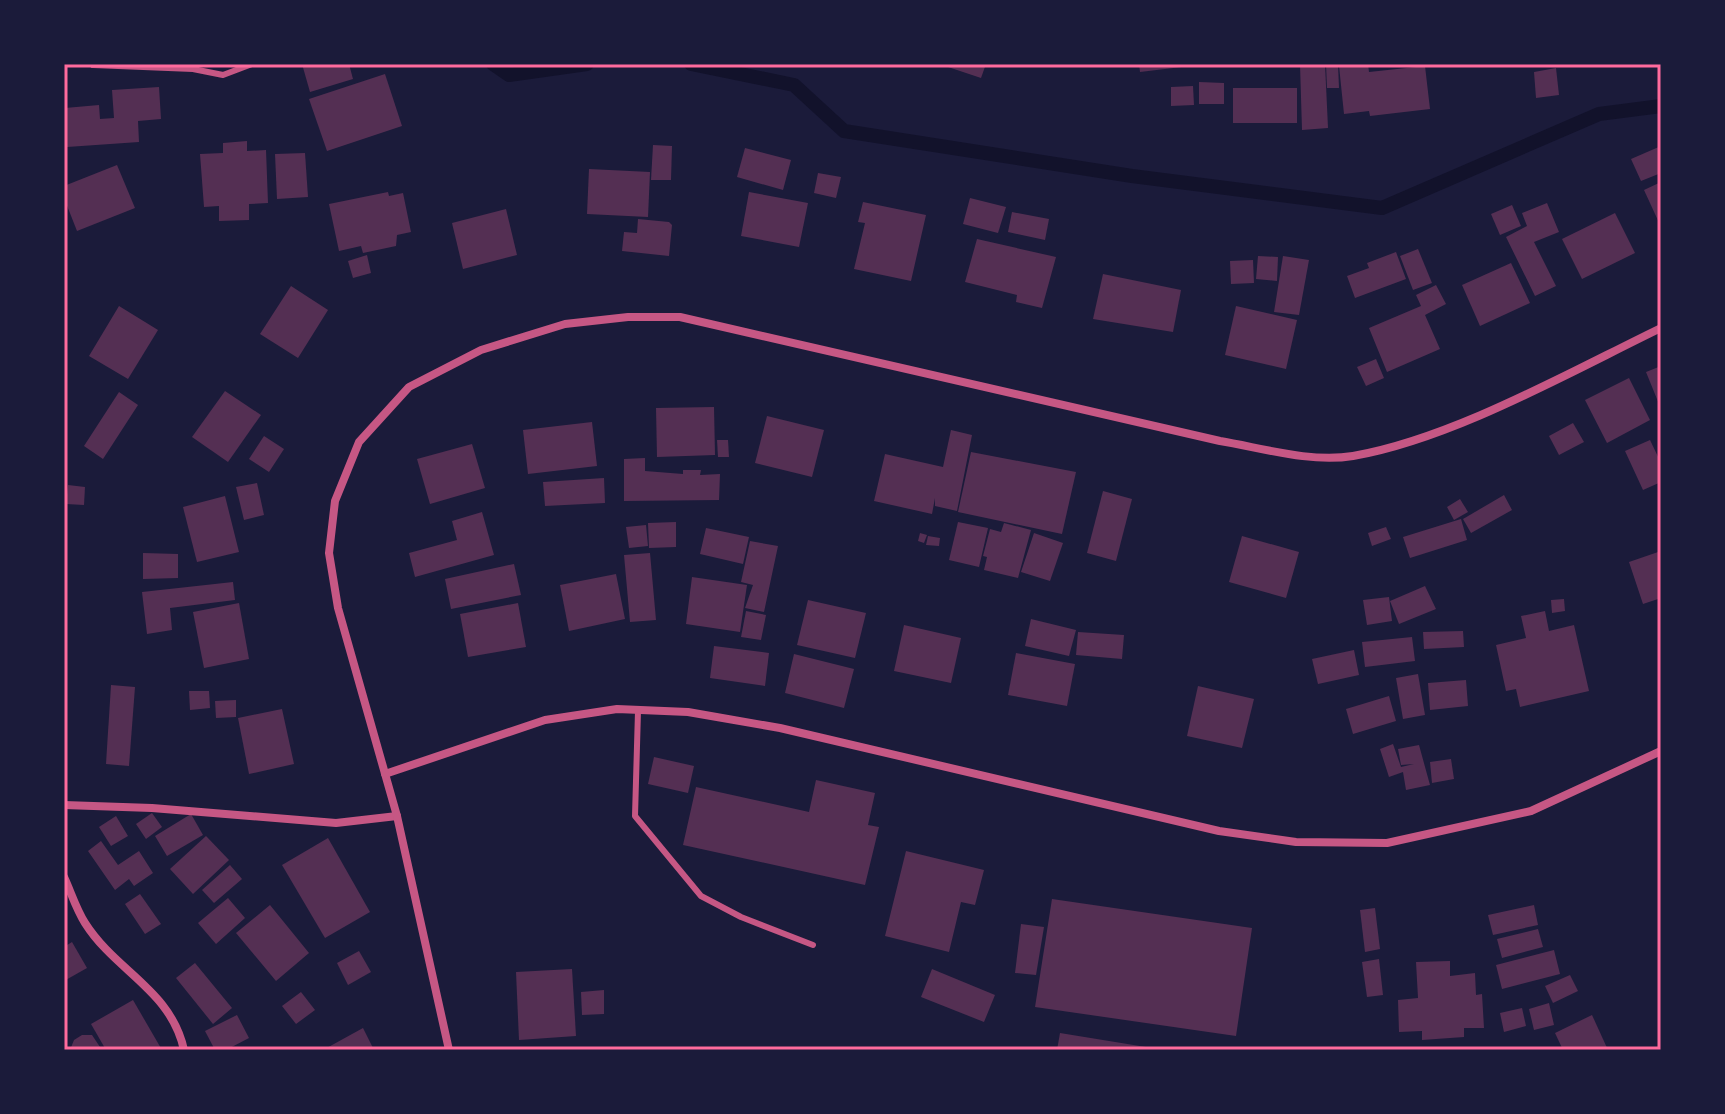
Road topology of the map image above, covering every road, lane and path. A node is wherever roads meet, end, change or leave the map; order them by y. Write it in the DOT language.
graph roads {
  1 [pos="252,64"];
  2 [pos="93,65"];
  3 [pos="1661,328"];
  4 [pos="638,711"];
  5 [pos="1661,751"];
  6 [pos="385,774"];
  7 [pos="64,805"];
  8 [pos="397,816"];
  9 [pos="64,877"];
  10 [pos="813,945"];
  11 [pos="184,1050"];
  12 [pos="449,1050"];
  1 -- 2 [label="lane"];
  3 -- 6 [label="street"];
  4 -- 5 [label="street"];
  4 -- 6 [label="street"];
  4 -- 10 [label="lane"];
  6 -- 8 [label="street"];
  7 -- 8 [label="street"];
  8 -- 12 [label="street"];
  9 -- 11 [label="street"];
}
